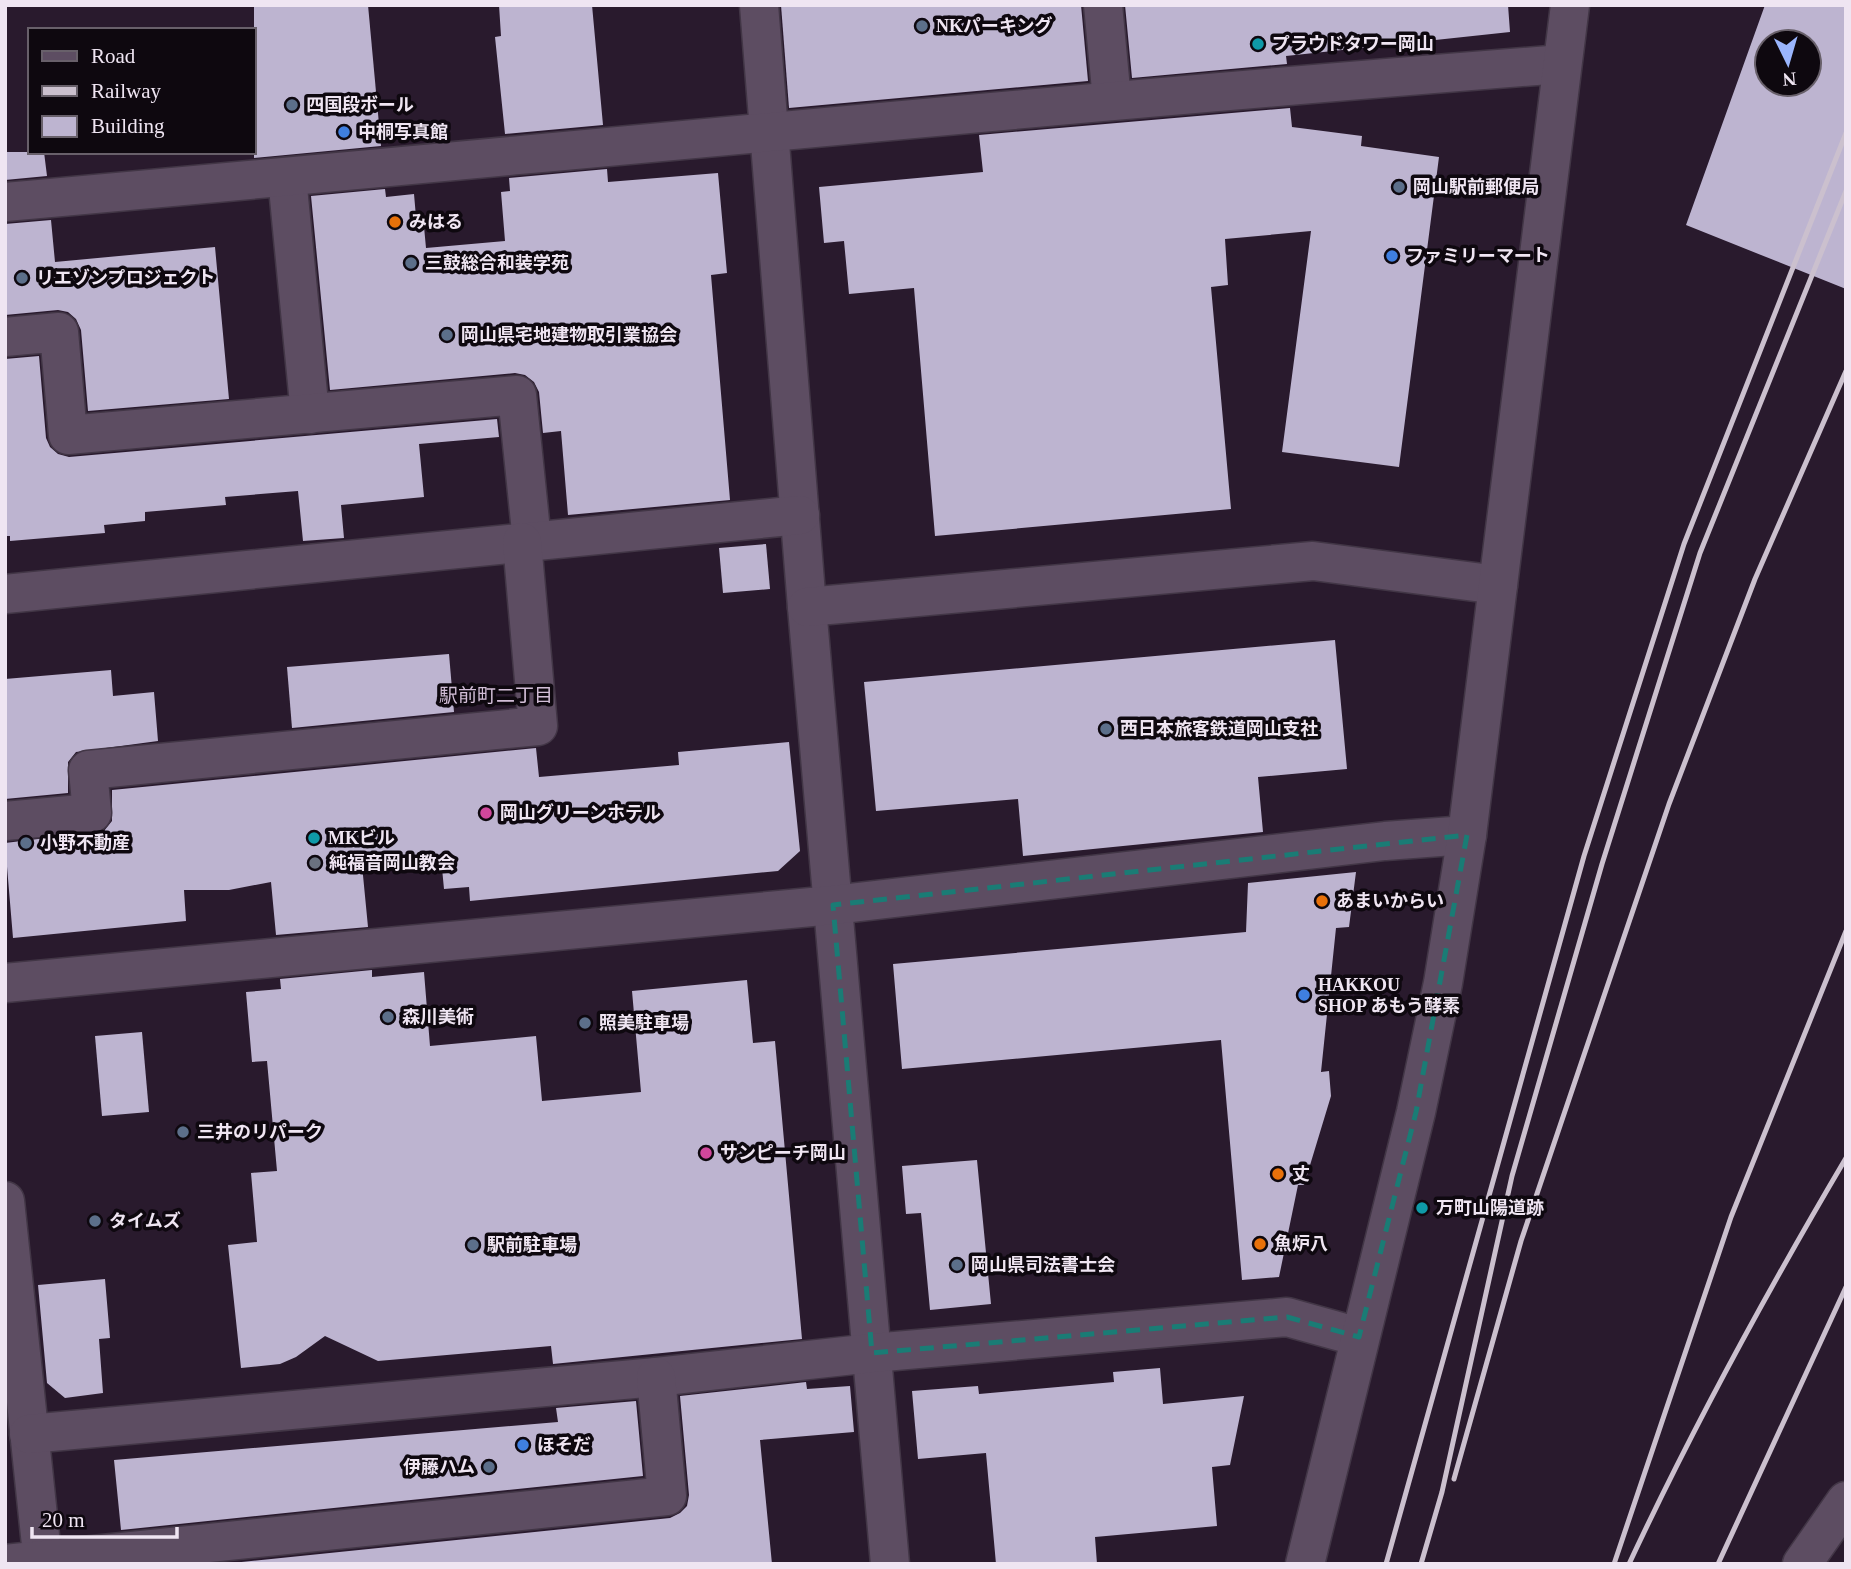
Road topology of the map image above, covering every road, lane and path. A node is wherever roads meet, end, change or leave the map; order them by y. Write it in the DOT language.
graph roads {
  1 [pos="759,5"];
  2 [pos="1102,5"];
  3 [pos="1570,5"];
  4 [pos="1562,64"];
  5 [pos="1112,100"];
  6 [pos="771,134"];
  7 [pos="287,177"];
  8 [pos="5,202"];
  9 [pos="5,337"];
  10 [pos="310,414"];
  11 [pos="800,515"];
  12 [pos="527,542"];
  13 [pos="1498,585"];
  14 [pos="5,594"];
  15 [pos="807,607"];
  16 [pos="5,821"];
  17 [pos="1467,835"];
  18 [pos="833,905"];
  19 [pos="5,983"];
  20 [pos="5,1201"];
  21 [pos="1359,1337"];
  22 [pos="872,1353"];
  23 [pos="656,1377"];
  24 [pos="29,1434"];
  25 [pos="1846,1501"];
  26 [pos="30,1562"];
  27 [pos="890,1564"];
  28 [pos="1305,1564"];
  29 [pos="1802,1564"];
  1 -- 6 [label="street"];
  2 -- 5 [label="street"];
  3 -- 4 [label="street"];
  4 -- 5 [label="street"];
  4 -- 13 [label="street"];
  5 -- 6 [label="street"];
  6 -- 7 [label="street"];
  6 -- 11 [label="street"];
  7 -- 8 [label="street"];
  7 -- 10 [label="street"];
  9 -- 10 [label="street"];
  10 -- 12 [label="street"];
  11 -- 12 [label="street"];
  11 -- 15 [label="street"];
  12 -- 14 [label="street"];
  12 -- 16 [label="street"];
  13 -- 15 [label="street"];
  13 -- 17 [label="street"];
  15 -- 18 [label="street"];
  17 -- 18 [label="street"];
  17 -- 21 [label="street"];
  18 -- 19 [label="street"];
  18 -- 22 [label="street"];
  20 -- 24 [label="street"];
  21 -- 22 [label="street"];
  21 -- 28 [label="street"];
  22 -- 23 [label="street"];
  22 -- 27 [label="street"];
  23 -- 24 [label="street"];
  23 -- 26 [label="street"];
  24 -- 26 [label="street"];
  25 -- 29 [label="street"];
}
